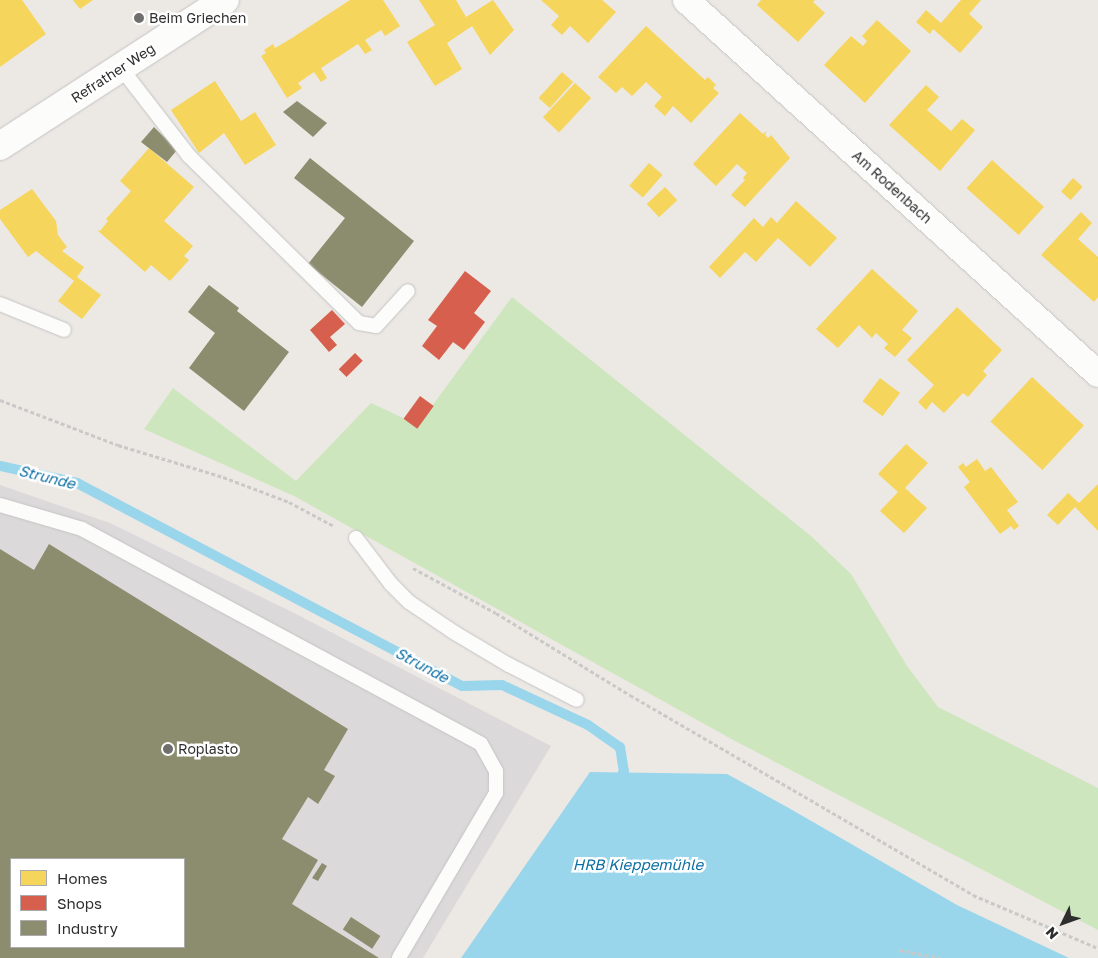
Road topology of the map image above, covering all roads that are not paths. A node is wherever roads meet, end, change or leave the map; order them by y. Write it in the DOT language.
graph roads {
  1 [pos="225,0"];
  2 [pos="686,0"];
  3 [pos="121,68"];
  4 [pos="0,146"];
  5 [pos="408,291"];
  6 [pos="0,304"];
  7 [pos="64,330"];
  8 [pos="1098,374"];
  9 [pos="0,505"];
  10 [pos="356,538"];
  11 [pos="577,700"];
  12 [pos="399,958"];
  1 -- 3 [label="main road, Refrather Weg"];
  2 -- 8 [label="street, Am Rodenbach"];
  3 -- 4 [label="main road, Refrather Weg"];
  3 -- 5 [label="lane"];
  6 -- 7 [label="lane"];
  9 -- 12 [label="lane"];
  10 -- 11 [label="lane"];
}
